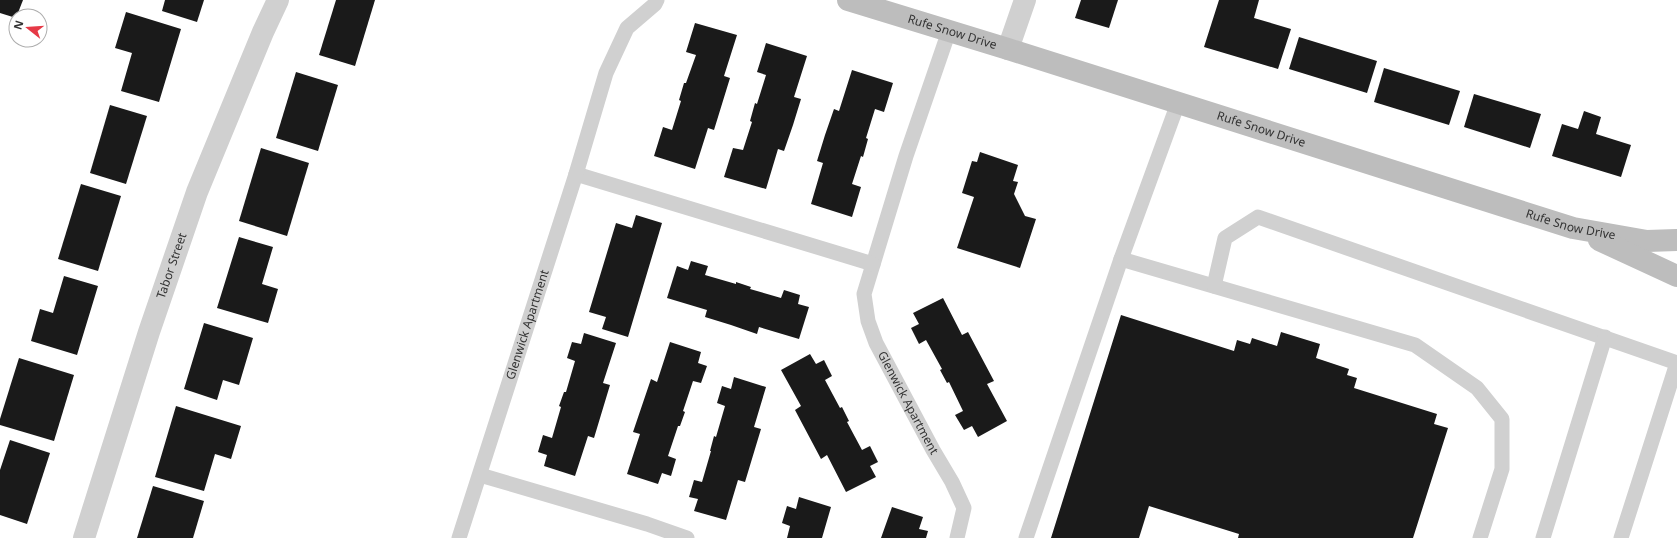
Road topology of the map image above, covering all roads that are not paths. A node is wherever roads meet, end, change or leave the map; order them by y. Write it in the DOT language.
graph roads {
  1 [pos="278,0"];
  2 [pos="657,0"];
  3 [pos="848,0"];
  4 [pos="1024,0"];
  5 [pos="949,31"];
  6 [pos="1008,49"];
  7 [pos="1178,103"];
  8 [pos="576,174"];
  9 [pos="1573,228"];
  10 [pos="1677,240"];
  11 [pos="1121,259"];
  12 [pos="873,264"];
  13 [pos="1677,276"];
  14 [pos="1214,286"];
  15 [pos="1606,337"];
  16 [pos="1677,363"];
  17 [pos="480,475"];
  18 [pos="84,538"];
  19 [pos="459,538"];
  20 [pos="687,538"];
  21 [pos="957,538"];
  22 [pos="1026,538"];
  23 [pos="1480,538"];
  24 [pos="1543,538"];
  25 [pos="1621,538"];
  1 -- 18 [label="street, Tabor Street"];
  2 -- 8 [label="lane, Glenwick Apartment"];
  3 -- 5 [label="main road, Rufe Snow Drive"];
  4 -- 6 [label="street"];
  5 -- 6 [label="main road, Rufe Snow Drive"];
  5 -- 12 [label="lane, Glenwick Apartment"];
  6 -- 7 [label="main road, Rufe Snow Drive"];
  7 -- 9 [label="main road, Rufe Snow Drive"];
  7 -- 11 [label="lane"];
  8 -- 12 [label="lane"];
  8 -- 17 [label="lane, Glenwick Apartment"];
  9 -- 10 [label="main road, Rufe Snow Drive"];
  9 -- 13 [label="main road"];
  11 -- 14 [label="lane"];
  11 -- 22 [label="lane"];
  12 -- 21 [label="lane, Glenwick Apartment"];
  14 -- 15 [label="lane"];
  14 -- 23 [label="lane"];
  15 -- 16 [label="lane"];
  15 -- 24 [label="lane"];
  16 -- 25 [label="lane"];
  17 -- 19 [label="lane, Glenwick Apartment"];
  17 -- 20 [label="lane"];
}
